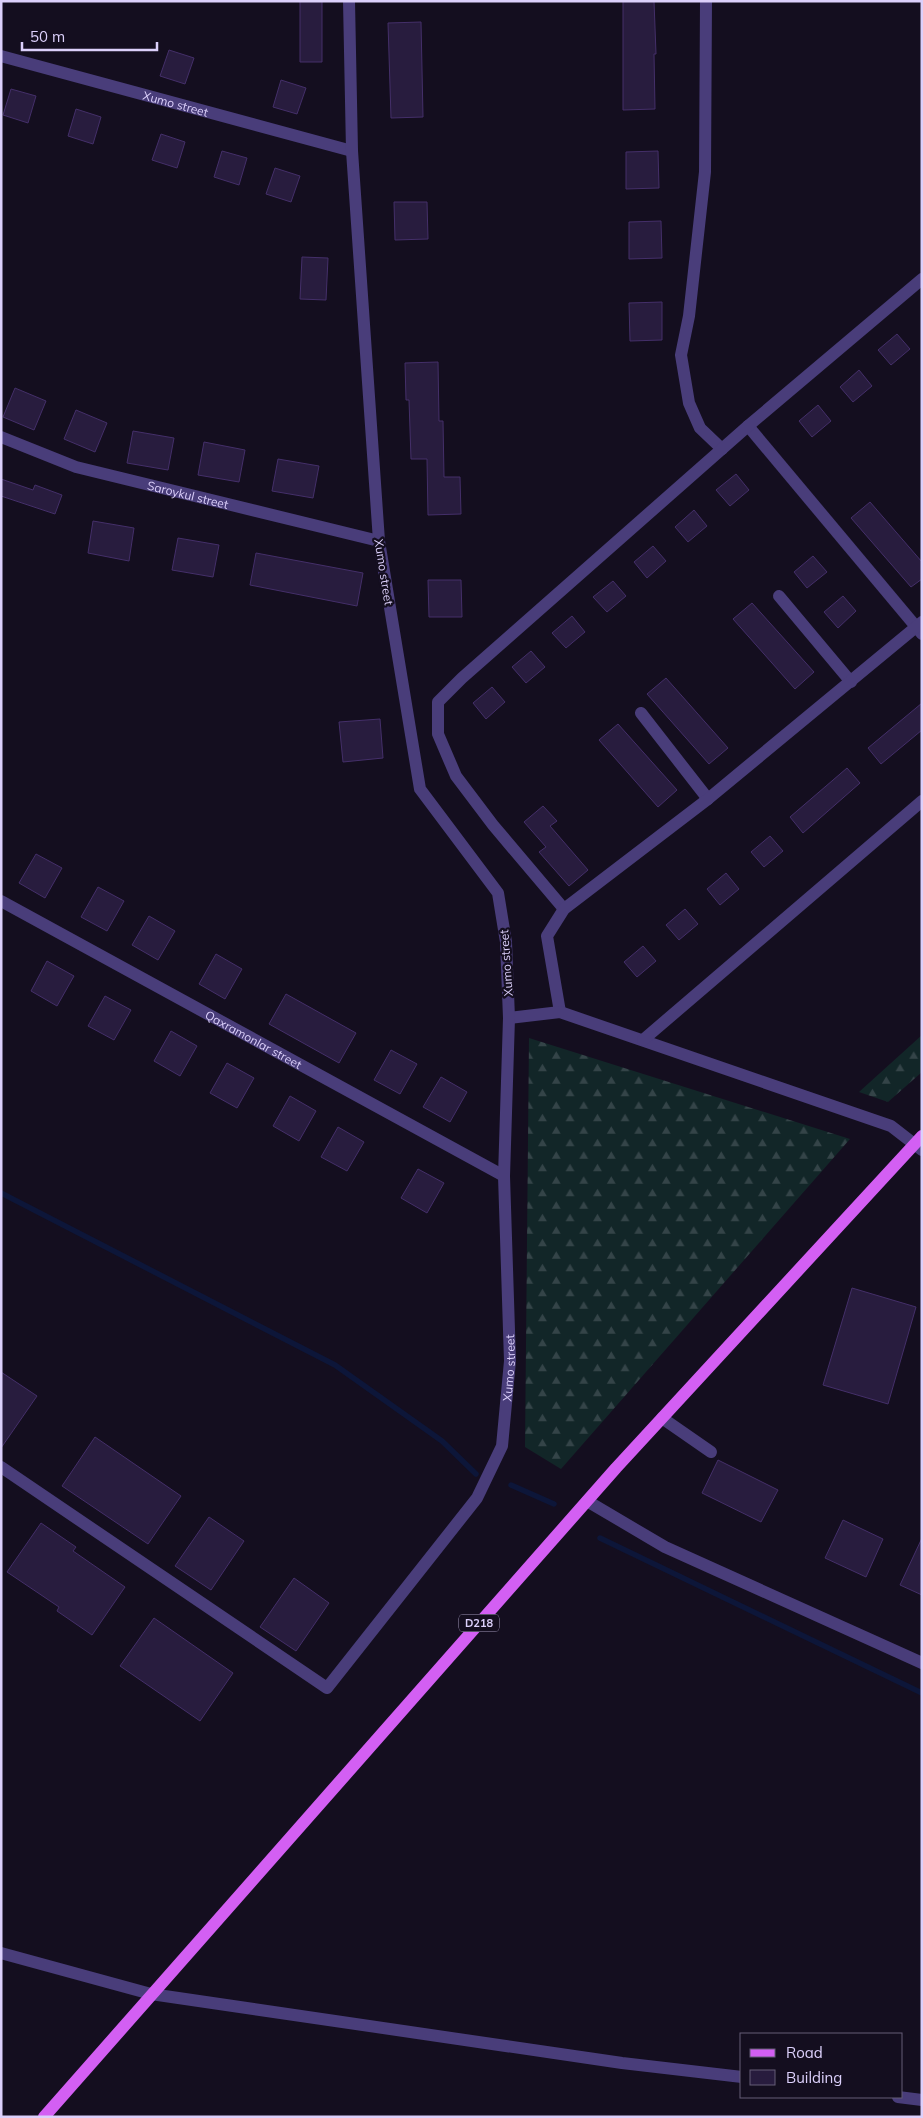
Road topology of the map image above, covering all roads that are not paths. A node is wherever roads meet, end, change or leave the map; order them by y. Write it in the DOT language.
graph roads {
  1 [pos="349,1"];
  2 [pos="706,1"];
  3 [pos="1,56"];
  4 [pos="352,151"];
  5 [pos="922,279"];
  6 [pos="748,426"];
  7 [pos="1,437"];
  8 [pos="722,449"];
  9 [pos="379,541"];
  10 [pos="779,596"];
  11 [pos="920,628"];
  12 [pos="851,682"];
  13 [pos="641,713"];
  14 [pos="708,799"];
  15 [pos="922,801"];
  16 [pos="1,901"];
  17 [pos="564,909"];
  18 [pos="560,1012"];
  19 [pos="509,1018"];
  20 [pos="643,1040"];
  21 [pos="919,1143"];
  22 [pos="504,1176"];
  23 [pos="662,1418"];
  24 [pos="711,1452"];
  25 [pos="1,1467"];
  26 [pos="587,1501"];
  27 [pos="922,1663"];
  28 [pos="1,1953"];
  29 [pos="151,1994"];
  30 [pos="740,2078"];
  31 [pos="903,2098"];
  32 [pos="922,2100"];
  33 [pos="44,2117"];
  1 -- 4 [label="street, Xumo street"];
  2 -- 8 [label="street"];
  3 -- 4 [label="street, Xumo street"];
  4 -- 9 [label="street, Xumo street"];
  5 -- 6 [label="street"];
  6 -- 8 [label="street"];
  6 -- 11 [label="street"];
  7 -- 9 [label="street, Saroykul street"];
  8 -- 17 [label="street"];
  9 -- 19 [label="street, Xumo street"];
  10 -- 12 [label="street"];
  11 -- 12 [label="street"];
  12 -- 14 [label="street"];
  13 -- 14 [label="street"];
  14 -- 17 [label="street"];
  15 -- 20 [label="street"];
  16 -- 22 [label="street, Qaxramonlar street"];
  17 -- 18 [label="street"];
  18 -- 19 [label="street"];
  18 -- 20 [label="street"];
  19 -- 22 [label="street, Xumo street"];
  20 -- 21 [label="street"];
  21 -- 23 [label="main road, D218"];
  22 -- 25 [label="street, Xumo street"];
  23 -- 24 [label="street"];
  23 -- 26 [label="main road, D218"];
  26 -- 27 [label="street"];
  26 -- 29 [label="main road, D218"];
  28 -- 29 [label="street"];
  29 -- 30 [label="street"];
  29 -- 33 [label="main road, D218"];
  31 -- 32 [label="street"];
}
